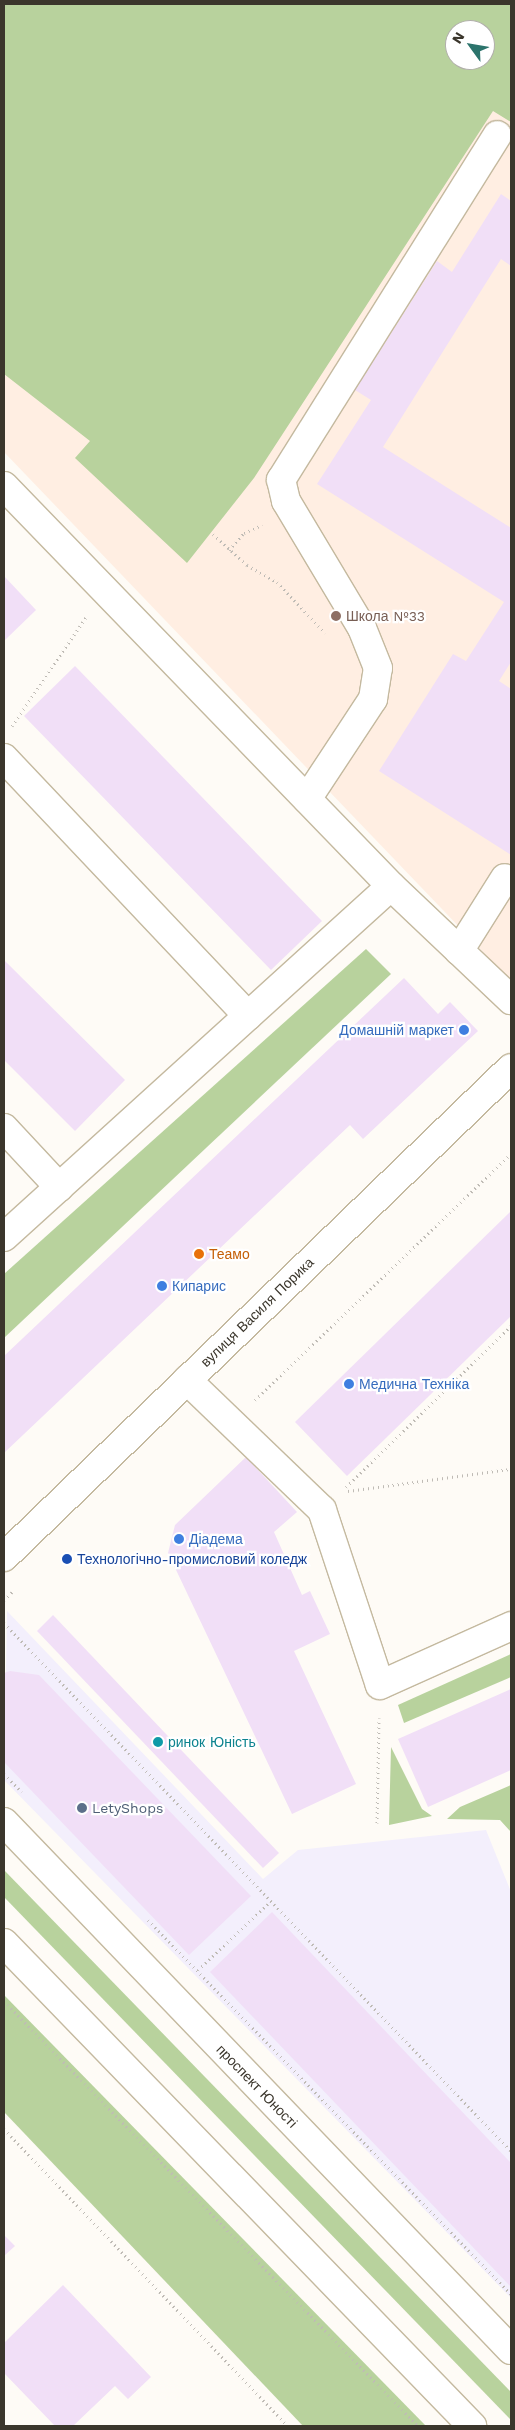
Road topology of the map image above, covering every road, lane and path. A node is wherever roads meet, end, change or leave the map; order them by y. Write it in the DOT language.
graph roads {
  1 [pos="497,135"];
  2 [pos="4,486"];
  3 [pos="286,501"];
  4 [pos="213,534"];
  5 [pos="230,550"];
  6 [pos="104,590"];
  7 [pos="362,628"];
  8 [pos="9,729"];
  9 [pos="4,758"];
  10 [pos="307,799"];
  11 [pos="505,878"];
  12 [pos="391,886"];
  13 [pos="459,951"];
  14 [pos="511,1000"];
  15 [pos="248,1016"];
  16 [pos="511,1068"];
  17 [pos="4,1128"];
  18 [pos="511,1154"];
  19 [pos="59,1187"];
  20 [pos="4,1237"];
  21 [pos="511,1326"];
  22 [pos="187,1380"];
  23 [pos="233,1422"];
  24 [pos="511,1469"];
  25 [pos="4,1557"];
  26 [pos="4,1623"];
  27 [pos="511,1626"];
  28 [pos="380,1685"];
  29 [pos="4,1822"];
  30 [pos="377,1823"];
  31 [pos="270,1902"];
  32 [pos="4,1943"];
  33 [pos="4,2001"];
  34 [pos="4,2129"];
  35 [pos="511,2151"];
  36 [pos="511,2294"];
  37 [pos="511,2350"];
  38 [pos="288,2426"];
  39 [pos="418,2426"];
  40 [pos="472,2426"];
  1 -- 3 [label="main road"];
  2 -- 6 [label="main road"];
  3 -- 5 [label="path"];
  3 -- 7 [label="main road"];
  4 -- 5 [label="path"];
  5 -- 7 [label="path"];
  6 -- 8 [label="path"];
  6 -- 10 [label="main road"];
  7 -- 10 [label="main road"];
  9 -- 15 [label="main road"];
  10 -- 12 [label="main road"];
  11 -- 13 [label="main road"];
  12 -- 13 [label="main road"];
  12 -- 15 [label="main road"];
  13 -- 14 [label="main road"];
  15 -- 19 [label="main road"];
  16 -- 22 [label="main road, вулиця Василя Порика"];
  17 -- 19 [label="main road"];
  18 -- 23 [label="path"];
  19 -- 20 [label="main road"];
  21 -- 24 [label="path"];
  22 -- 23 [label="main road"];
  22 -- 25 [label="main road, вулиця Василя Порика"];
  23 -- 28 [label="main road"];
  26 -- 31 [label="path"];
  27 -- 28 [label="main road"];
  28 -- 30 [label="path"];
  29 -- 37 [label="main road, проспект Юності"];
  31 -- 35 [label="path"];
  31 -- 36 [label="path"];
  32 -- 40 [label="main road"];
  33 -- 39 [label="path"];
  34 -- 38 [label="path"];
}
